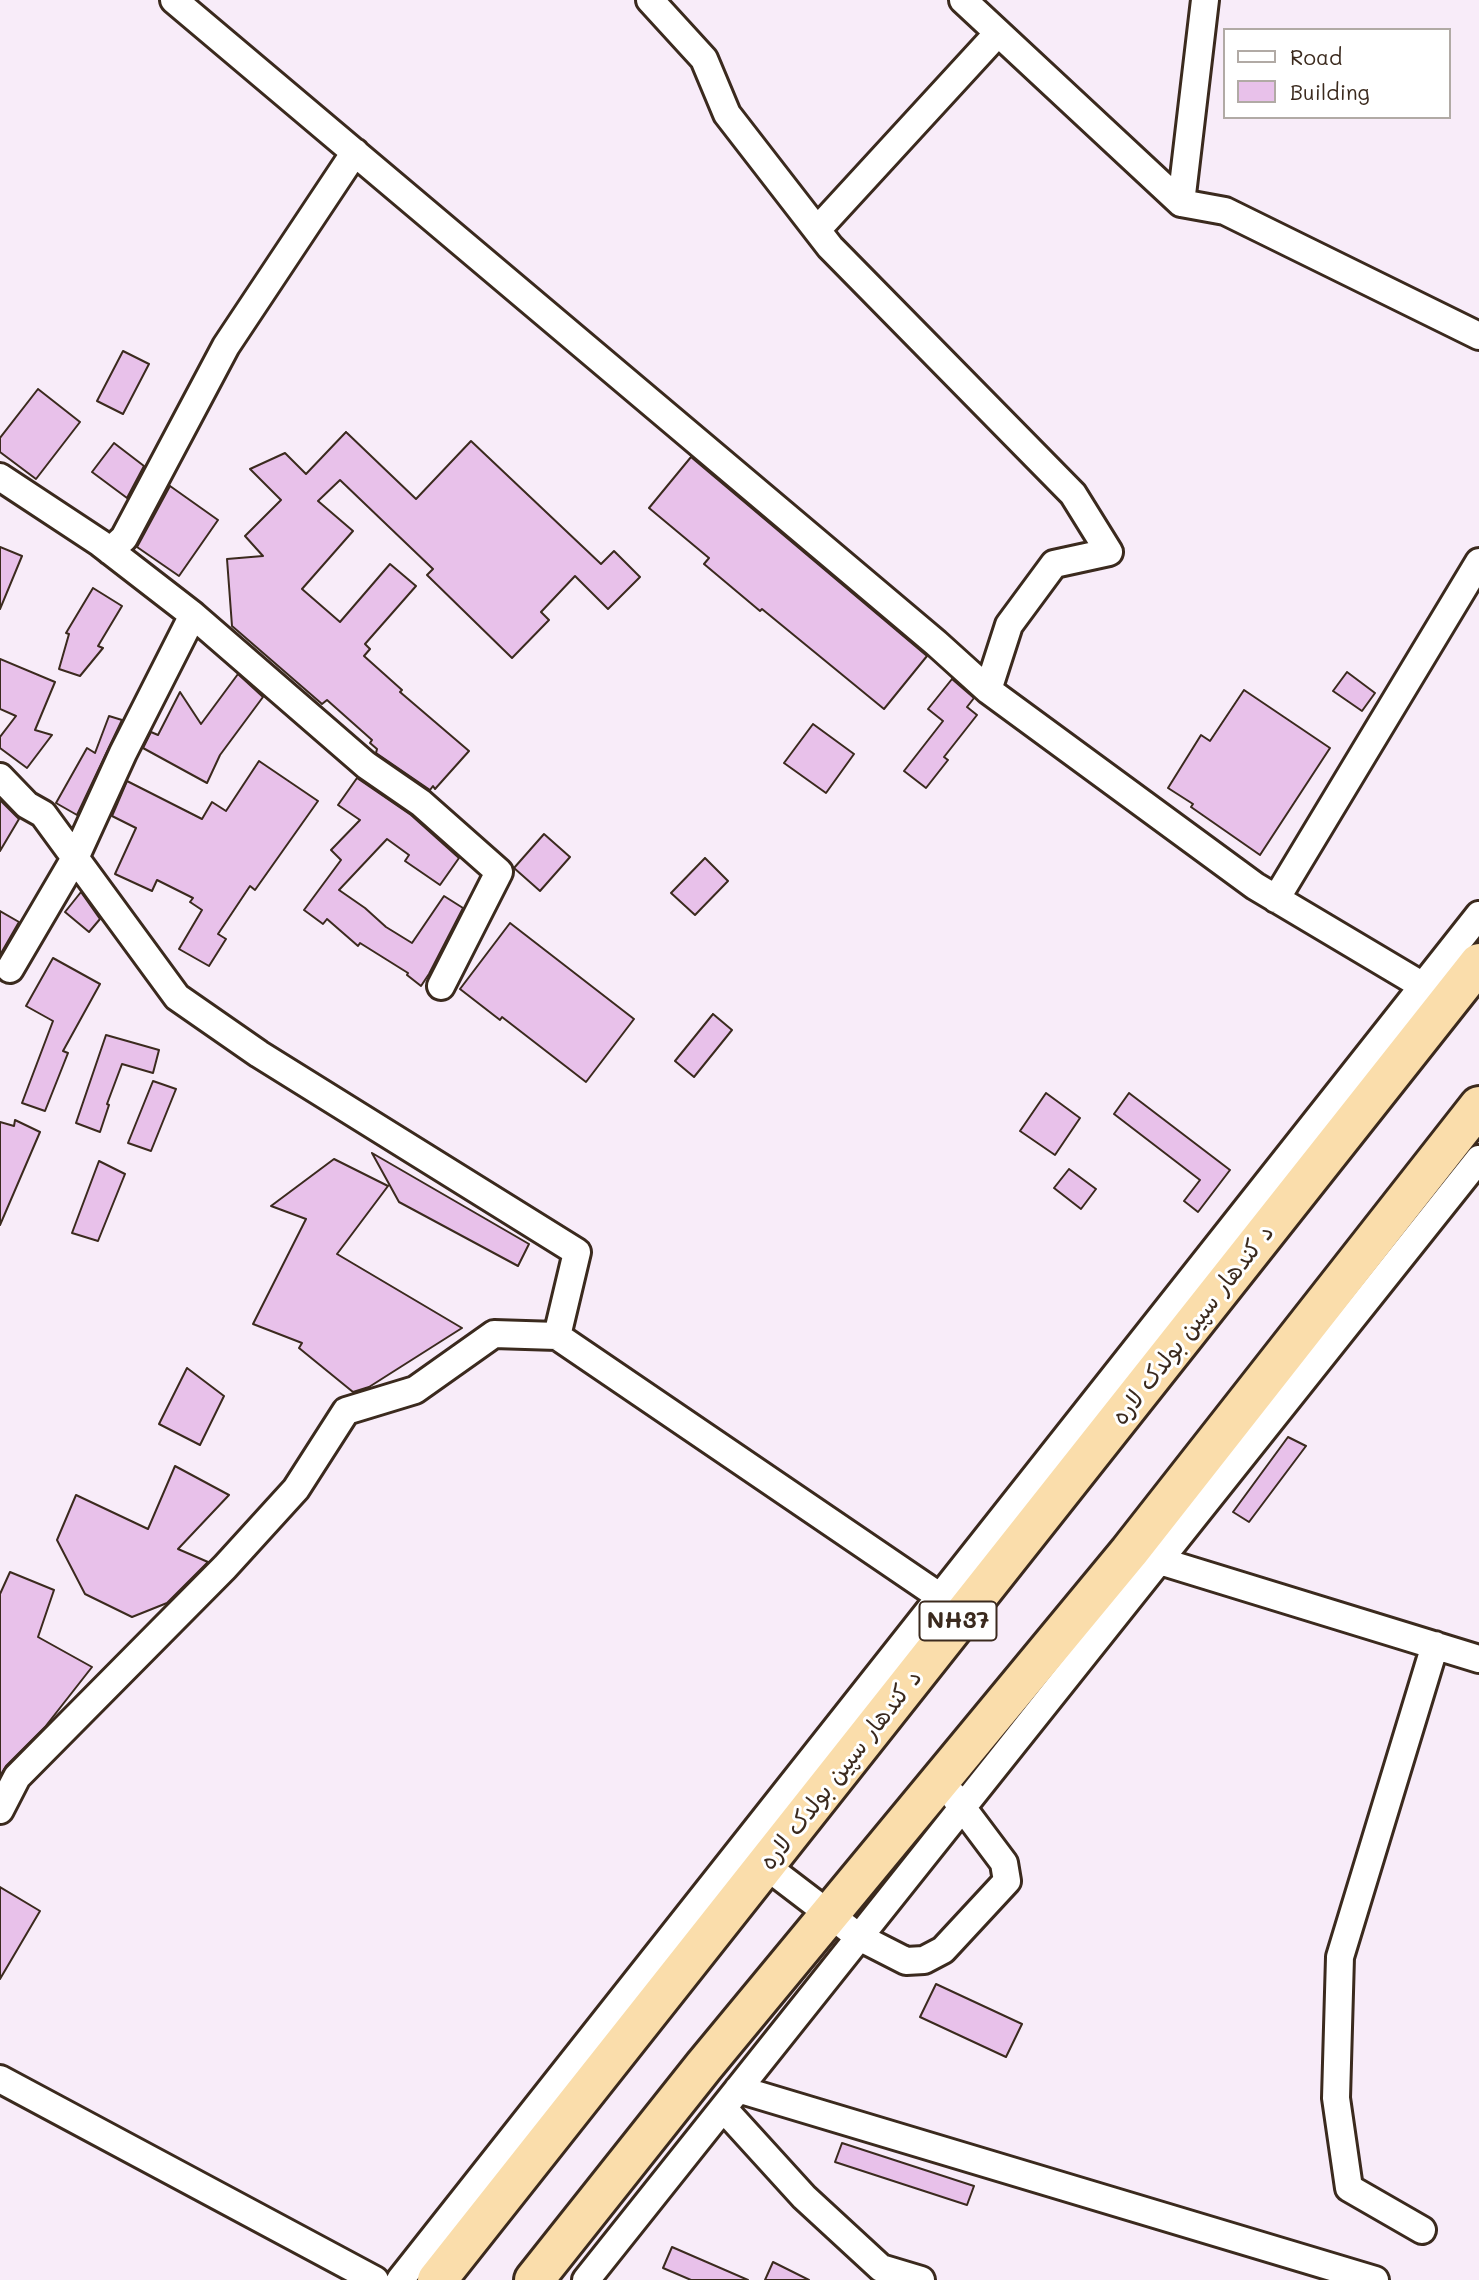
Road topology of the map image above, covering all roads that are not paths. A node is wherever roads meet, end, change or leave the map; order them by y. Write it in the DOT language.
graph roads {
  1 [pos="174,0"];
  2 [pos="650,0"];
  3 [pos="963,0"];
  4 [pos="1205,0"];
  5 [pos="998,33"];
  6 [pos="355,152"];
  7 [pos="1181,203"];
  8 [pos="817,230"];
  9 [pos="1479,336"];
  10 [pos="0,477"];
  11 [pos="110,551"];
  12 [pos="1479,562"];
  13 [pos="193,615"];
  14 [pos="988,690"];
  15 [pos="0,777"];
  16 [pos="75,858"];
  17 [pos="1276,899"];
  18 [pos="1479,915"];
  19 [pos="1479,962"];
  20 [pos="10,969"];
  21 [pos="441,986"];
  22 [pos="1423,986"];
  23 [pos="1479,1106"];
  24 [pos="1479,1159"];
  25 [pos="557,1336"];
  26 [pos="1160,1561"];
  27 [pos="939,1596"];
  28 [pos="1435,1645"];
  29 [pos="1479,1659"];
  30 [pos="952,1794"];
  31 [pos="1,1805"];
  32 [pos="753,1857"];
  33 [pos="828,1915"];
  34 [pos="859,1937"];
  35 [pos="0,2079"];
  36 [pos="730,2099"];
  37 [pos="1422,2230"];
  38 [pos="375,2280"];
  39 [pos="400,2280"];
  40 [pos="437,2280"];
  41 [pos="534,2280"];
  42 [pos="586,2280"];
  43 [pos="921,2280"];
  44 [pos="1375,2280"];
  1 -- 6 [label="street"];
  2 -- 8 [label="street"];
  3 -- 5 [label="street"];
  4 -- 7 [label="street"];
  5 -- 7 [label="street"];
  5 -- 8 [label="street"];
  6 -- 11 [label="street"];
  6 -- 14 [label="street"];
  7 -- 9 [label="street"];
  8 -- 14 [label="street"];
  10 -- 11 [label="street"];
  11 -- 13 [label="street"];
  12 -- 17 [label="street"];
  13 -- 16 [label="street"];
  13 -- 21 [label="street"];
  14 -- 17 [label="street"];
  15 -- 16 [label="street"];
  16 -- 20 [label="street"];
  16 -- 25 [label="street"];
  17 -- 22 [label="street"];
  18 -- 22 [label="street"];
  19 -- 32 [label="highway, د کندهار سپین بولدک لاره / NH37"];
  22 -- 27 [label="street"];
  23 -- 30 [label="highway"];
  24 -- 26 [label="street"];
  25 -- 27 [label="street"];
  25 -- 31 [label="street"];
  26 -- 28 [label="street"];
  26 -- 30 [label="street"];
  27 -- 32 [label="street"];
  28 -- 29 [label="street"];
  28 -- 37 [label="street"];
  30 -- 33 [label="highway"];
  30 -- 34 [label="street"];
  30 -- 34 [label="street"];
  32 -- 33 [label="street"];
  32 -- 39 [label="street"];
  32 -- 40 [label="highway, د کندهار سپین بولدک لاره / NH37"];
  33 -- 34 [label="street"];
  33 -- 41 [label="highway"];
  34 -- 36 [label="street"];
  35 -- 38 [label="street"];
  36 -- 42 [label="street"];
  36 -- 43 [label="street"];
  36 -- 44 [label="street"];
}
